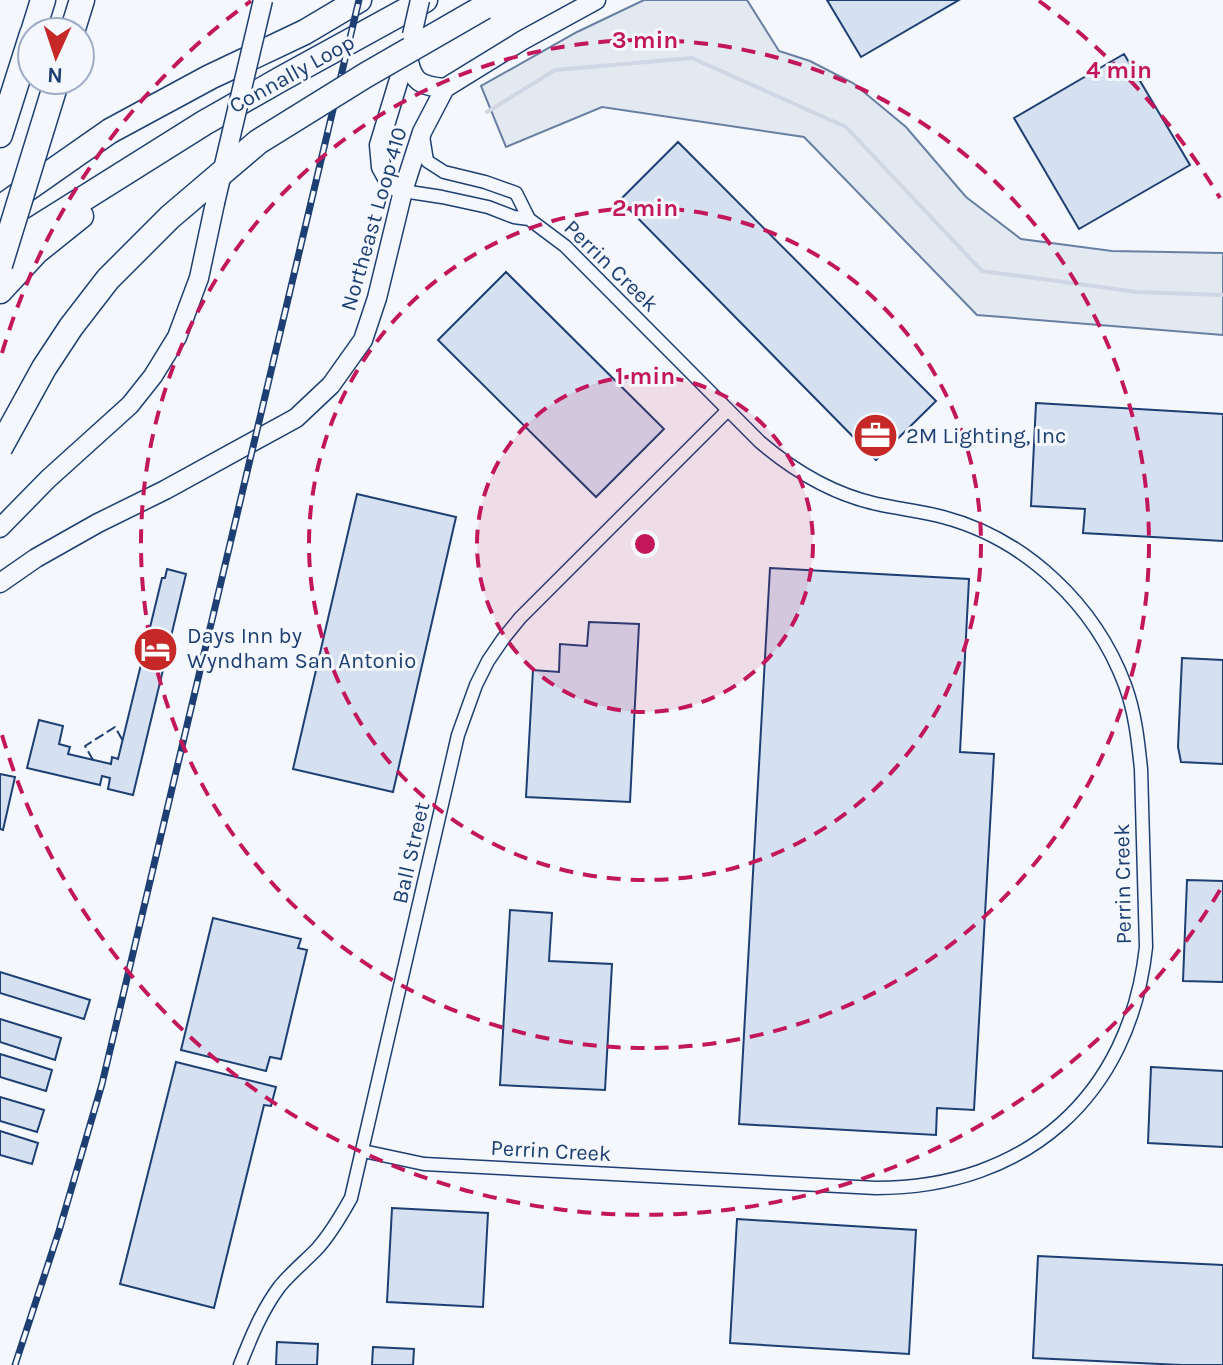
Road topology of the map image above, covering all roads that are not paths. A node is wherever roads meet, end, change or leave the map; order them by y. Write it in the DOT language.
graph roads {
  1 [pos="263,0"];
  2 [pos="359,0"];
  3 [pos="423,0"];
  4 [pos="441,0"];
  5 [pos="596,0"];
  6 [pos="492,2"];
  7 [pos="409,44"];
  8 [pos="281,79"];
  9 [pos="16,85"];
  10 [pos="445,88"];
  11 [pos="52,96"];
  12 [pos="422,132"];
  13 [pos="0,135"];
  14 [pos="161,152"];
  15 [pos="403,191"];
  16 [pos="0,208"];
  17 [pos="529,219"];
  18 [pos="0,259"];
  19 [pos="0,265"];
  20 [pos="0,291"];
  21 [pos="728,410"];
  22 [pos="0,448"];
  23 [pos="6,522"];
  24 [pos="0,537"];
  25 [pos="0,583"];
  26 [pos="363,1151"];
  27 [pos="240,1365"];
  1 -- 23 [label="main road, bridge"];
  2 -- 16 [label="highway"];
  3 -- 7 [label="main road, bridge"];
  3 -- 8 [label="highway, Connally Loop"];
  4 -- 8 [label="highway"];
  5 -- 10 [label="main road"];
  6 -- 22 [label="highway, bridge"];
  7 -- 10 [label="main road"];
  7 -- 15 [label="main road"];
  8 -- 14 [label="highway, Connally Loop"];
  9 -- 13 [label="highway"];
  10 -- 12 [label="main road, Northeast Loop 410"];
  11 -- 19 [label="highway, bridge"];
  12 -- 15 [label="main road, Northeast Loop 410"];
  12 -- 17 [label="street, Perrin Creek"];
  14 -- 18 [label="highway"];
  14 -- 20 [label="highway"];
  15 -- 17 [label="street, Perrin Creek"];
  15 -- 25 [label="main road, Northeast Loop 410"];
  17 -- 21 [label="street, Perrin Creek"];
  21 -- 26 [label="street, Ball Street"];
  21 -- 26 [label="street, Perrin Creek"];
  23 -- 24 [label="main road"];
  26 -- 27 [label="street, Ball Street"];
}
